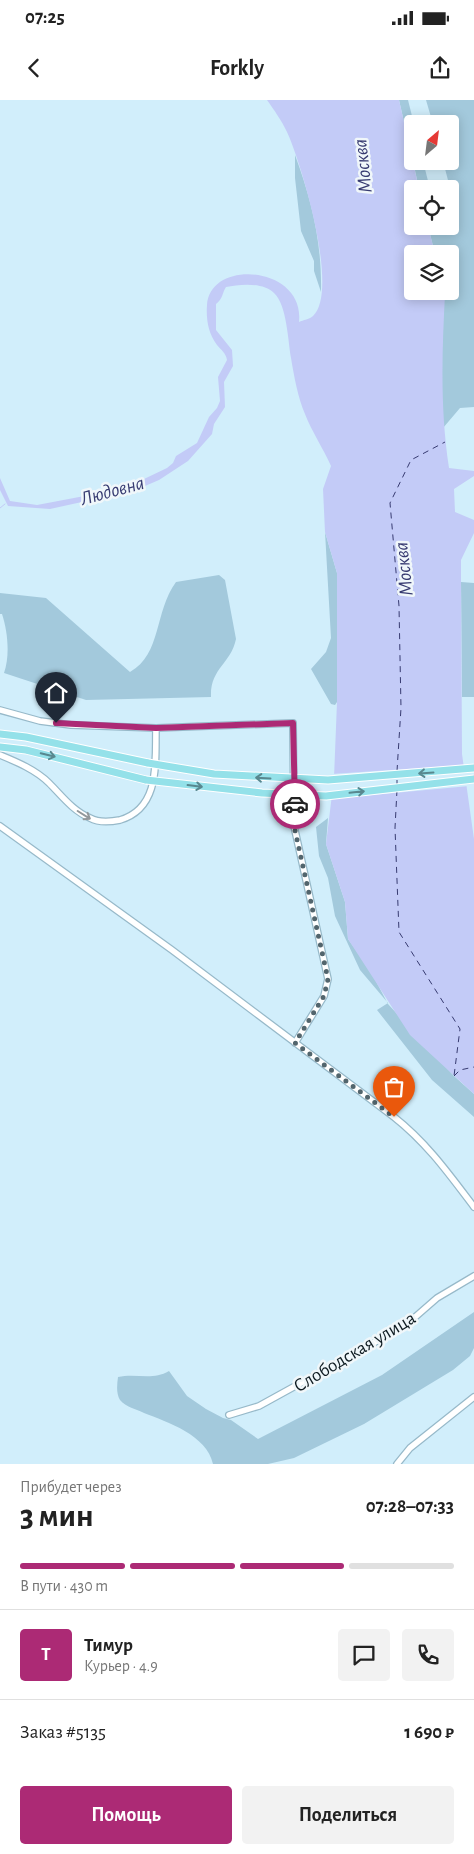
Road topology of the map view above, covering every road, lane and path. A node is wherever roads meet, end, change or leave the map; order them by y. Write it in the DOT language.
graph roads {
  1 [pos="0,710"];
  2 [pos="156,728"];
  3 [pos="0,734"];
  4 [pos="0,747"];
  5 [pos="0,755"];
  6 [pos="474,768"];
  7 [pos="474,779"];
  8 [pos="0,826"];
  9 [pos="295,1043"];
  10 [pos="474,1207"];
  11 [pos="474,1276"];
  12 [pos="474,1397"];
  13 [pos="229,1415"];
  14 [pos="397,1464"];
  1 -- 2 [label="street"];
  5 -- 2 [label="street, one-way"];
  2 -- 9 [label="street"];
  6 -- 3 [label="main road, one-way, bridge"];
  4 -- 7 [label="main road, one-way, bridge"];
  8 -- 9 [label="street"];
  9 -- 10 [label="street"];
  11 -- 13 [label="street, Слободская улица"];
  12 -- 14 [label="street"];
}
